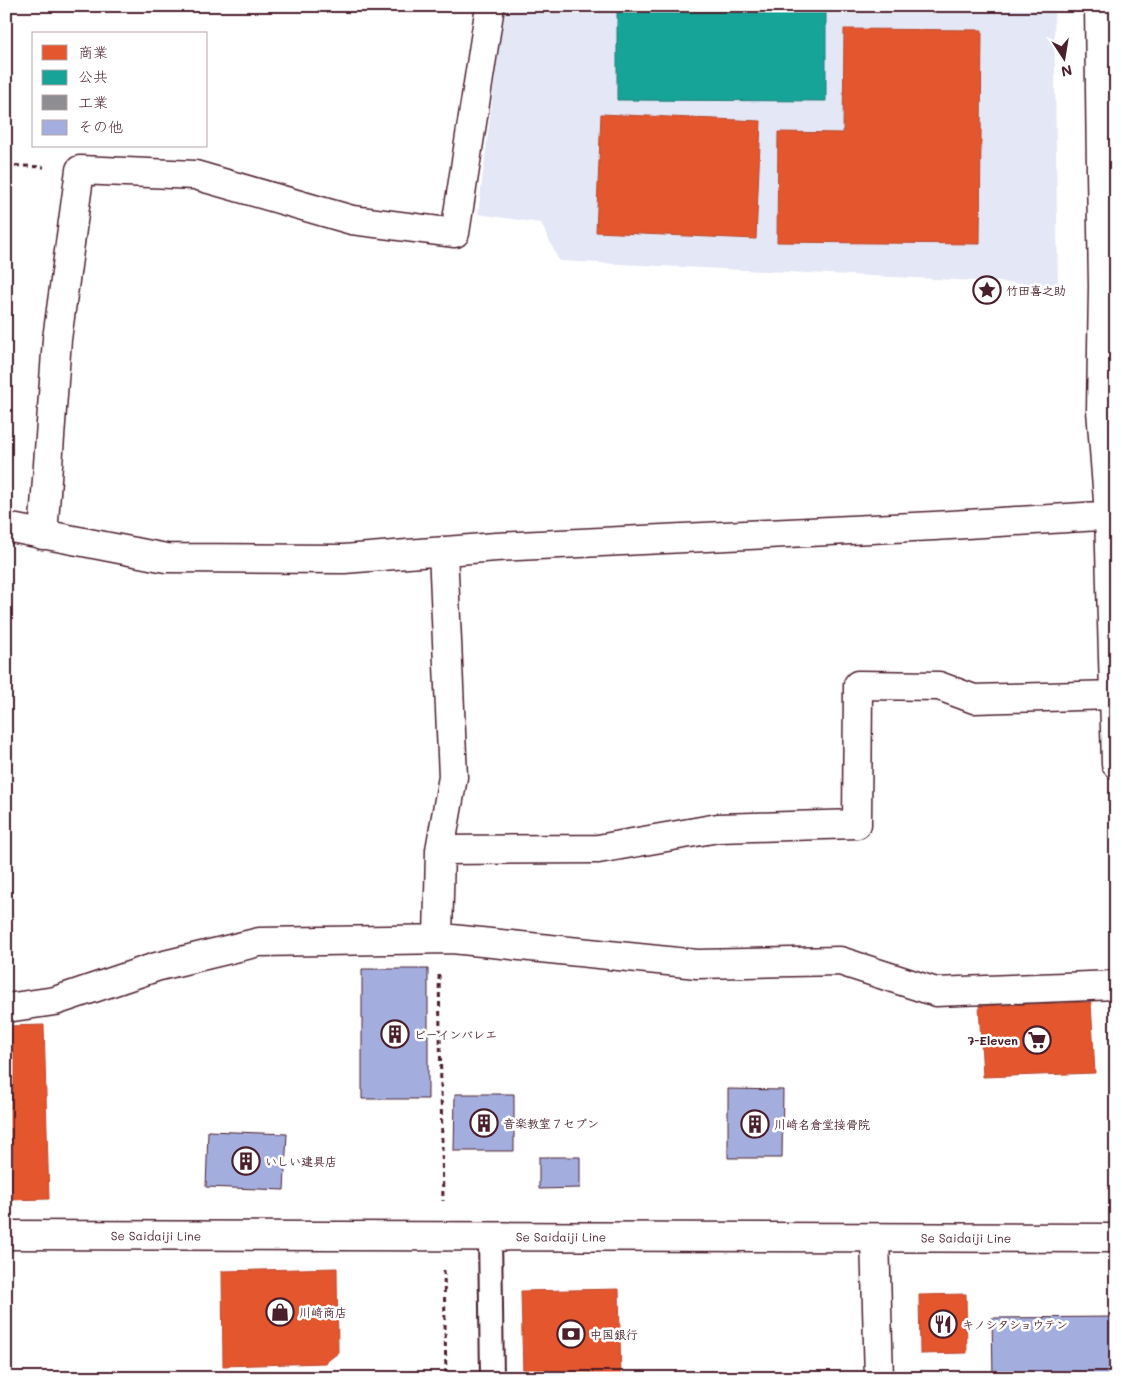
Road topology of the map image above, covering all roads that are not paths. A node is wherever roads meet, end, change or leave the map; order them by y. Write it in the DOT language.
graph roads {
  1 [pos="490,6"];
  2 [pos="1099,6"];
  3 [pos="1109,237"];
  4 [pos="1113,514"];
  5 [pos="6,527"];
  6 [pos="43,535"];
  7 [pos="443,552"];
  8 [pos="1114,695"];
  9 [pos="1116,764"];
  10 [pos="440,850"];
  11 [pos="438,939"];
  12 [pos="1116,985"];
  13 [pos="6,1008"];
  14 [pos="6,1235"];
  15 [pos="490,1236"];
  16 [pos="875,1238"];
  17 [pos="1116,1238"];
  18 [pos="492,1378"];
  19 [pos="879,1378"];
  1 -- 6 [label="street"];
  2 -- 3 [label="street"];
  3 -- 4 [label="street"];
  4 -- 7 [label="street"];
  4 -- 8 [label="street"];
  5 -- 6 [label="street"];
  6 -- 7 [label="street"];
  7 -- 10 [label="street"];
  8 -- 9 [label="street"];
  8 -- 10 [label="street"];
  10 -- 11 [label="street"];
  11 -- 12 [label="street"];
  11 -- 13 [label="street"];
  14 -- 15 [label="street, Se Saidaiji Line"];
  15 -- 16 [label="street, Se Saidaiji Line"];
  15 -- 18 [label="lane"];
  16 -- 17 [label="street, Se Saidaiji Line"];
  16 -- 19 [label="street"];
}
